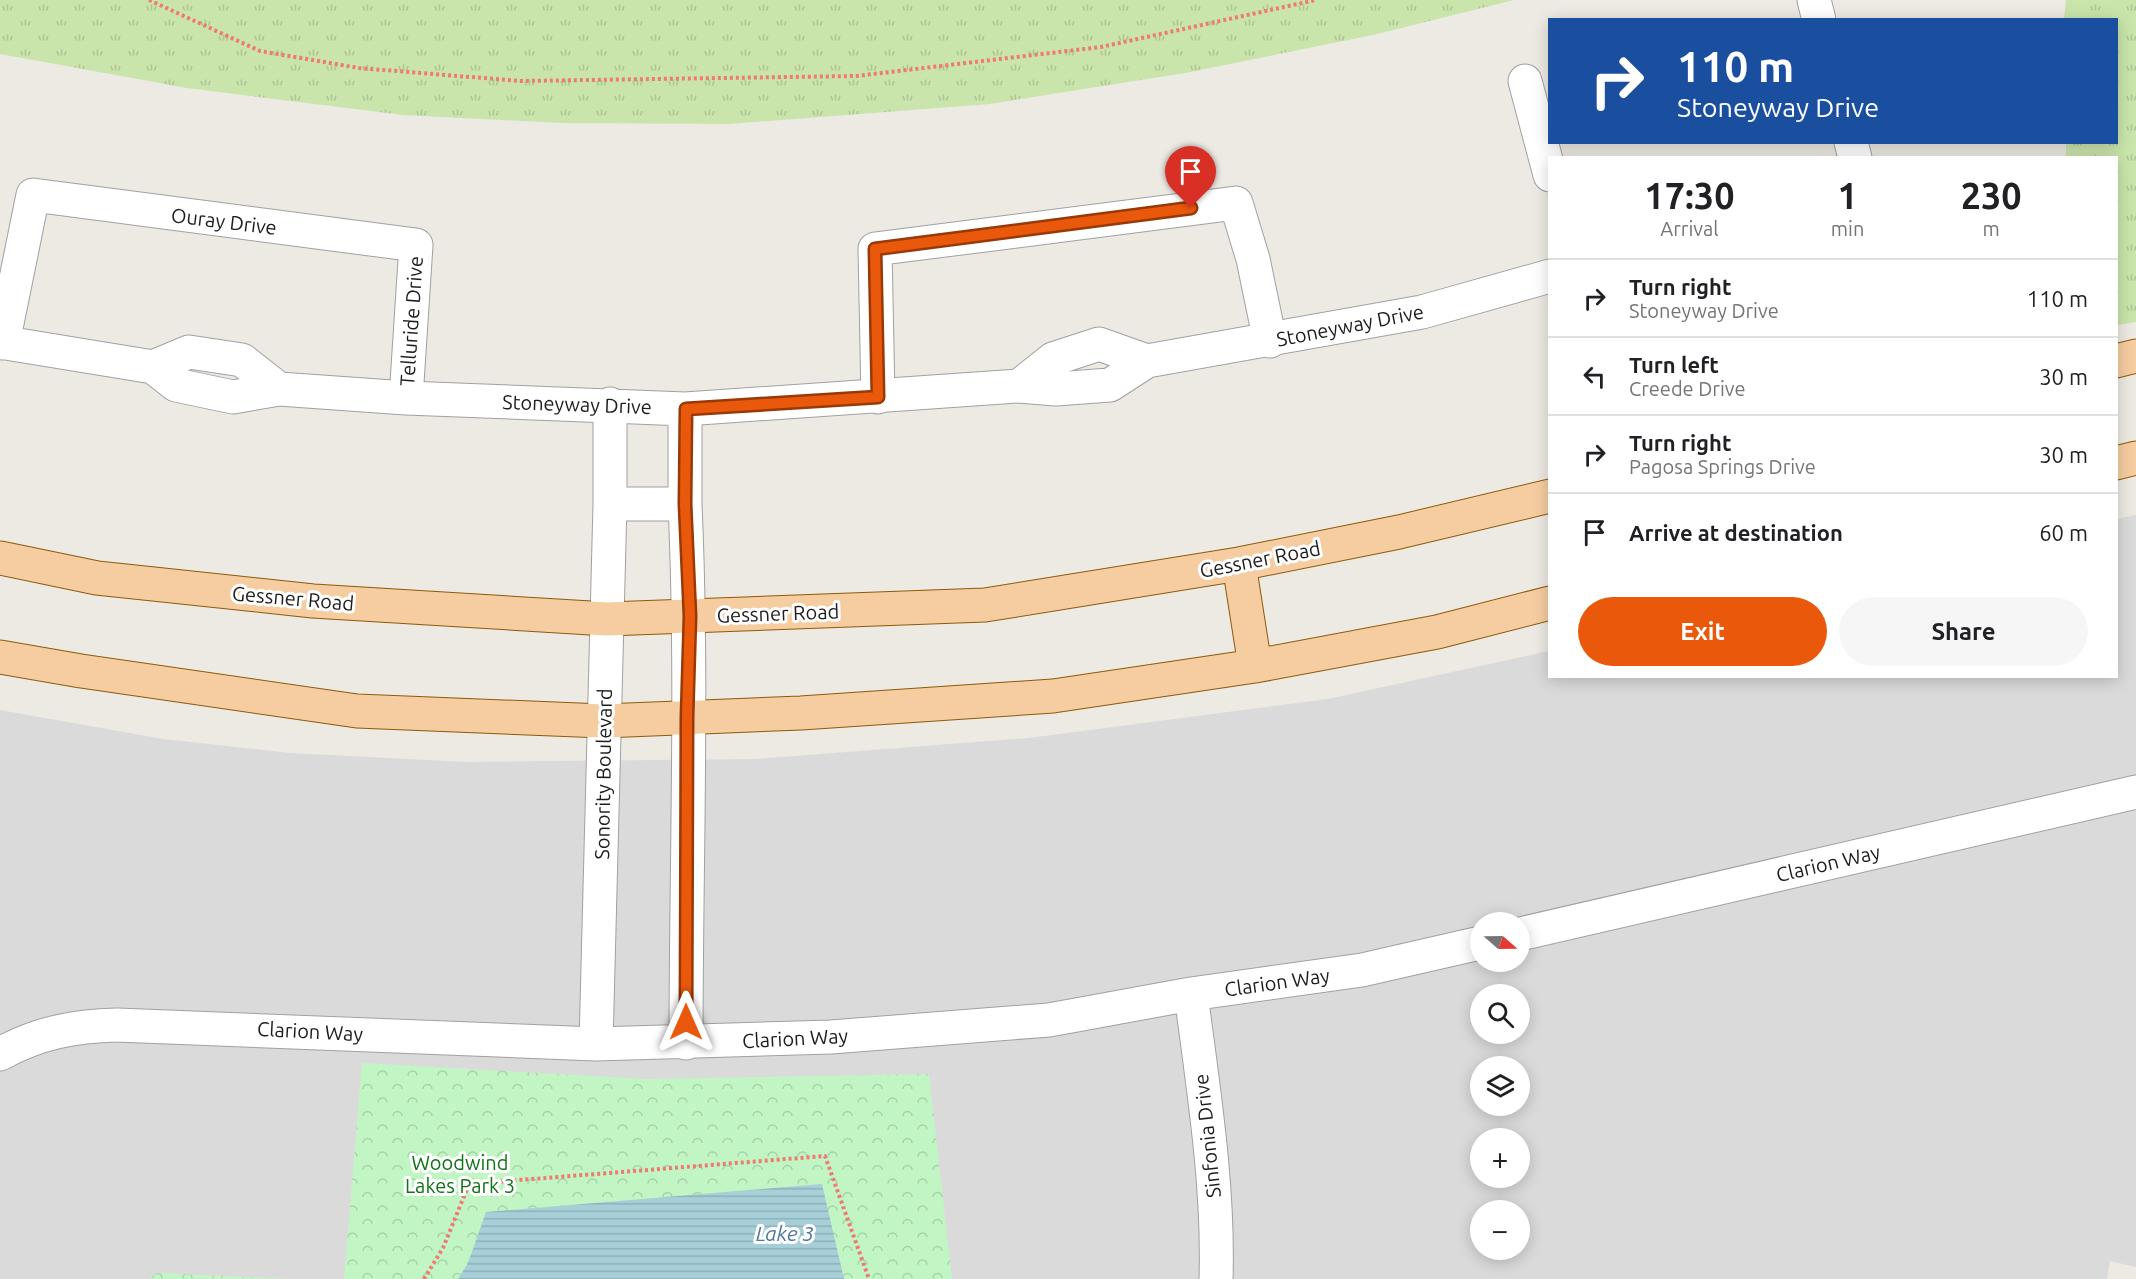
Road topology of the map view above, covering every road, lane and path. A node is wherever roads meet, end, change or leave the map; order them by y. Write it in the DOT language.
graph roads {
  1 [pos="149,0"];
  2 [pos="1316,0"];
  3 [pos="1814,0"];
  4 [pos="1818,18"];
  5 [pos="1525,81"];
  6 [pos="1548,167"];
  7 [pos="416,244"];
  8 [pos="1548,277"];
  9 [pos="1270,341"];
  10 [pos="1,342"];
  11 [pos="2136,356"];
  12 [pos="2118,360"];
  13 [pos="878,397"];
  14 [pos="406,398"];
  15 [pos="610,404"];
  16 [pos="686,409"];
  17 [pos="2136,458"];
  18 [pos="2118,462"];
  19 [pos="1548,496"];
  20 [pos="610,504"];
  21 [pos="685,504"];
  22 [pos="0,558"];
  23 [pos="1239,564"];
  24 [pos="1548,604"];
  25 [pos="690,616"];
  26 [pos="607,619"];
  27 [pos="0,657"];
  28 [pos="1255,666"];
  29 [pos="687,717"];
  30 [pos="603,721"];
  31 [pos="2136,792"];
  32 [pos="1530,932"];
  33 [pos="1470,945"];
  34 [pos="1191,994"];
  35 [pos="686,1043"];
  36 [pos="596,1044"];
  37 [pos="0,1054"];
  38 [pos="424,1279"];
  39 [pos="868,1279"];
  40 [pos="1216,1279"];
  1 -- 2 [label="path"];
  3 -- 4 [label="street"];
  5 -- 6 [label="street"];
  7 -- 10 [label="street, Ouray Drive"];
  7 -- 14 [label="street, Telluride Drive"];
  8 -- 9 [label="street, Stoneyway Drive"];
  9 -- 13 [label="street, Stoneyway Drive"];
  9 -- 13 [label="street"];
  10 -- 14 [label="street, Stoneyway Drive"];
  11 -- 12 [label="main road"];
  13 -- 16 [label="street, Stoneyway Drive"];
  14 -- 15 [label="street, Stoneyway Drive"];
  15 -- 16 [label="street, Stoneyway Drive"];
  15 -- 20 [label="street, Sonority Boulevard"];
  16 -- 21 [label="street"];
  17 -- 18 [label="main road"];
  19 -- 23 [label="main road, Gessner Road"];
  20 -- 21 [label="street"];
  20 -- 26 [label="street, Sonority Boulevard"];
  21 -- 25 [label="street"];
  22 -- 26 [label="main road, Gessner Road"];
  23 -- 25 [label="main road, Gessner Road"];
  23 -- 28 [label="main road"];
  24 -- 28 [label="main road"];
  25 -- 26 [label="main road, Gessner Road"];
  25 -- 29 [label="street"];
  26 -- 30 [label="street, Sonority Boulevard"];
  27 -- 30 [label="main road"];
  28 -- 29 [label="main road"];
  29 -- 30 [label="main road"];
  29 -- 35 [label="street"];
  30 -- 36 [label="street, Sonority Boulevard"];
  31 -- 32 [label="street, Clarion Way"];
  33 -- 34 [label="street, Clarion Way"];
  34 -- 35 [label="street, Clarion Way"];
  34 -- 40 [label="street, Sinfonia Drive"];
  35 -- 36 [label="street, Clarion Way"];
  36 -- 37 [label="street, Clarion Way"];
  38 -- 39 [label="path"];
}
